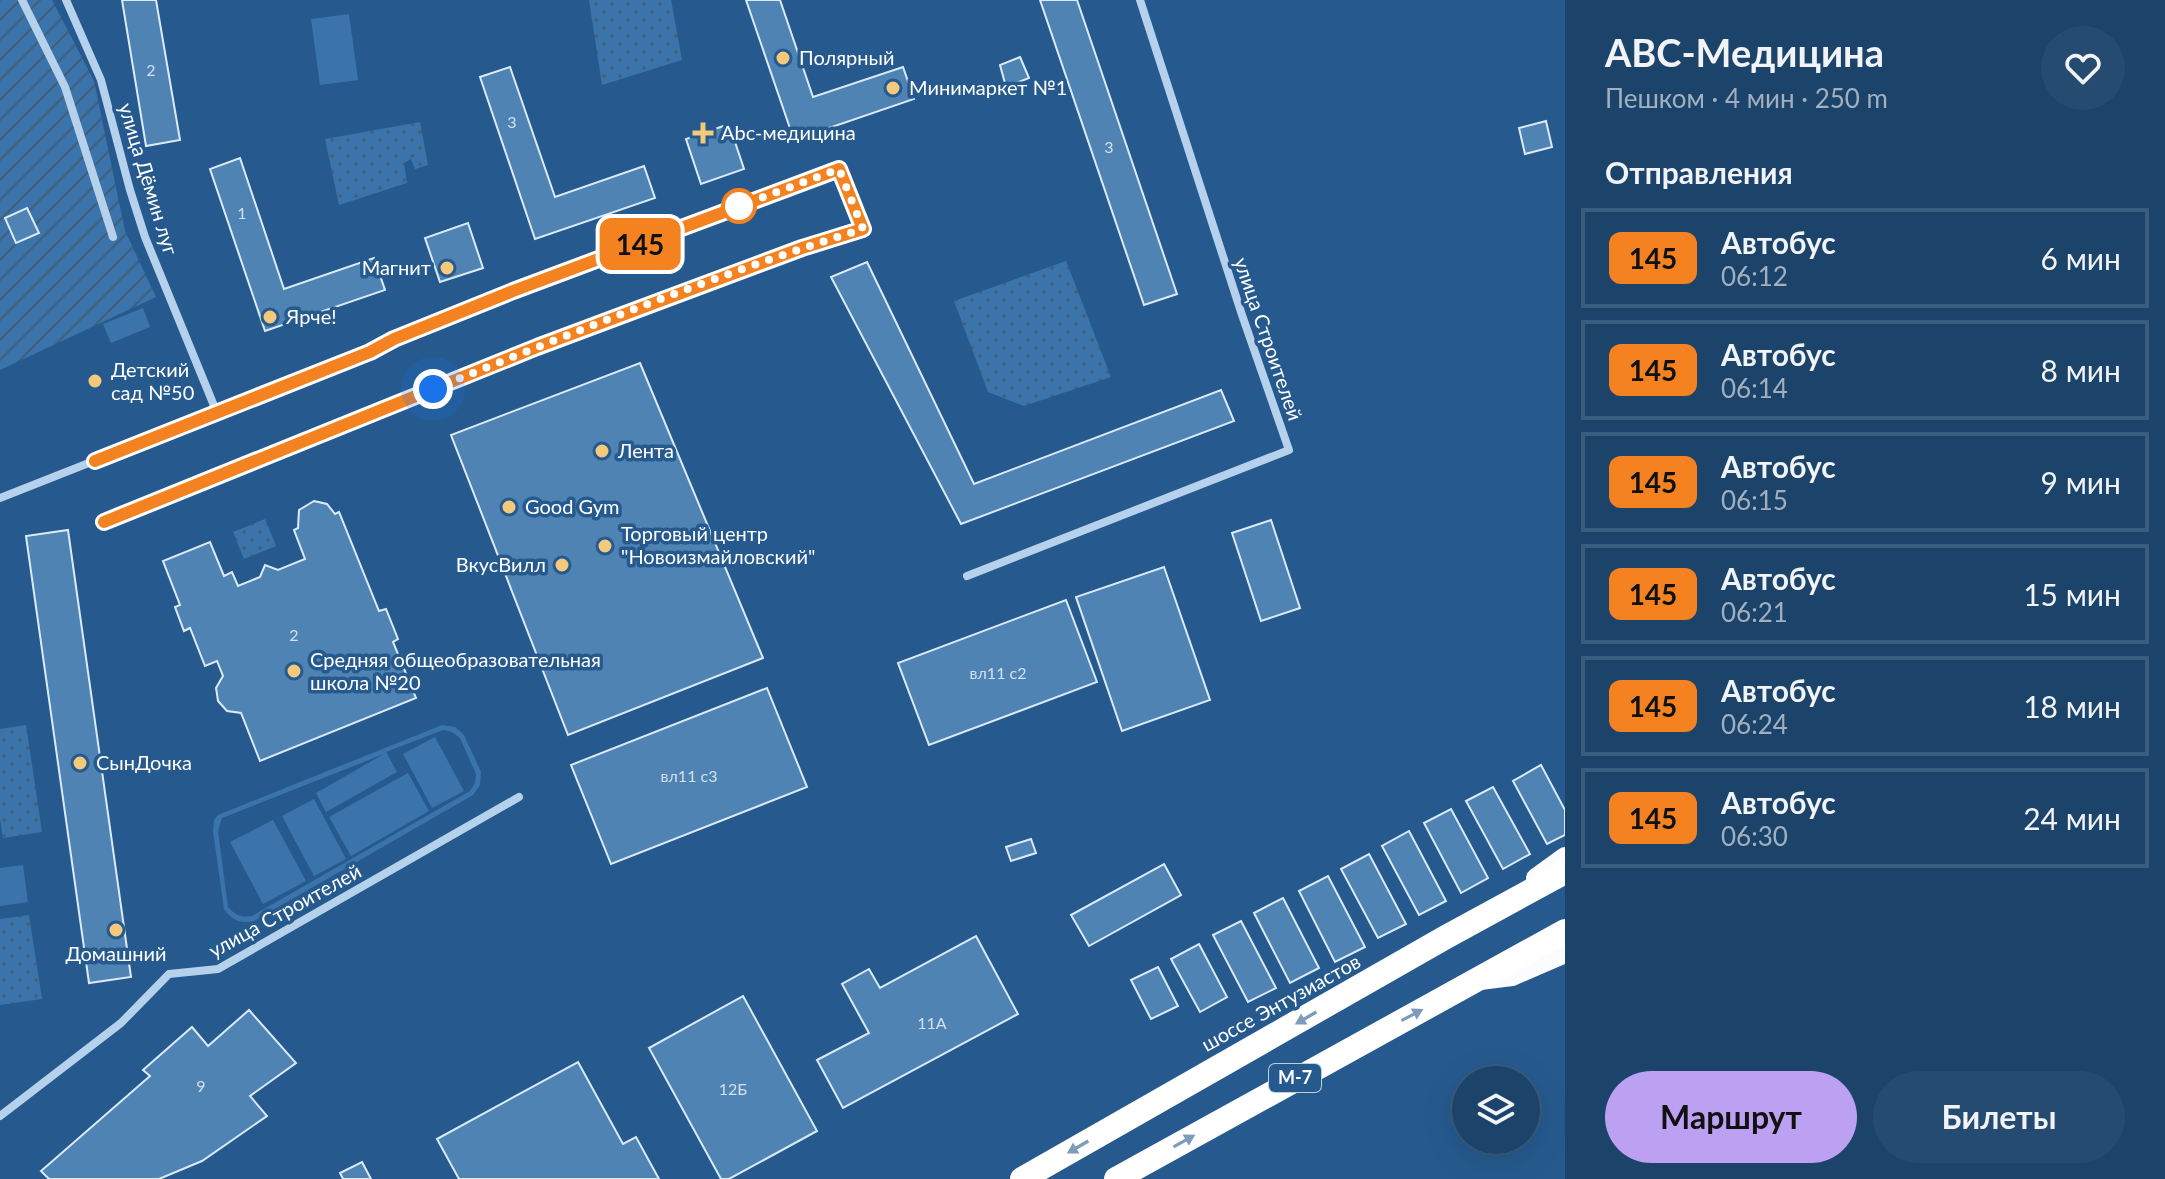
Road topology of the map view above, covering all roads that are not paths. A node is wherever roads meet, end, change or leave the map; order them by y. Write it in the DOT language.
graph roads {
  1 [pos="22,0"];
  2 [pos="66,0"];
  3 [pos="1140,0"];
  4 [pos="113,237"];
  5 [pos="217,413"];
  6 [pos="0,498"];
  7 [pos="104,522"];
  8 [pos="967,576"];
  9 [pos="519,797"];
  10 [pos="1565,857"];
  11 [pos="1565,872"];
  12 [pos="1565,931"];
  13 [pos="1446,937"];
  14 [pos="1565,953"];
  15 [pos="1476,981"];
  16 [pos="0,1116"];
  17 [pos="1022,1179"];
  18 [pos="1116,1179"];
  1 -- 4 [label="street"];
  2 -- 5 [label="street, улица Дёмин луг"];
  3 -- 8 [label="street, улица Строителей"];
  5 -- 6 [label="street"];
  5 -- 7 [label="street"];
  9 -- 16 [label="street, улица Строителей"];
  10 -- 13 [label="main road"];
  11 -- 13 [label="highway, шоссе Энтузиастов / М-7"];
  12 -- 15 [label="highway, М-7"];
  13 -- 17 [label="highway, шоссе Энтузиастов / М-7, one-way"];
  14 -- 15 [label="main road"];
  18 -- 15 [label="highway, М-7, one-way"];
}
